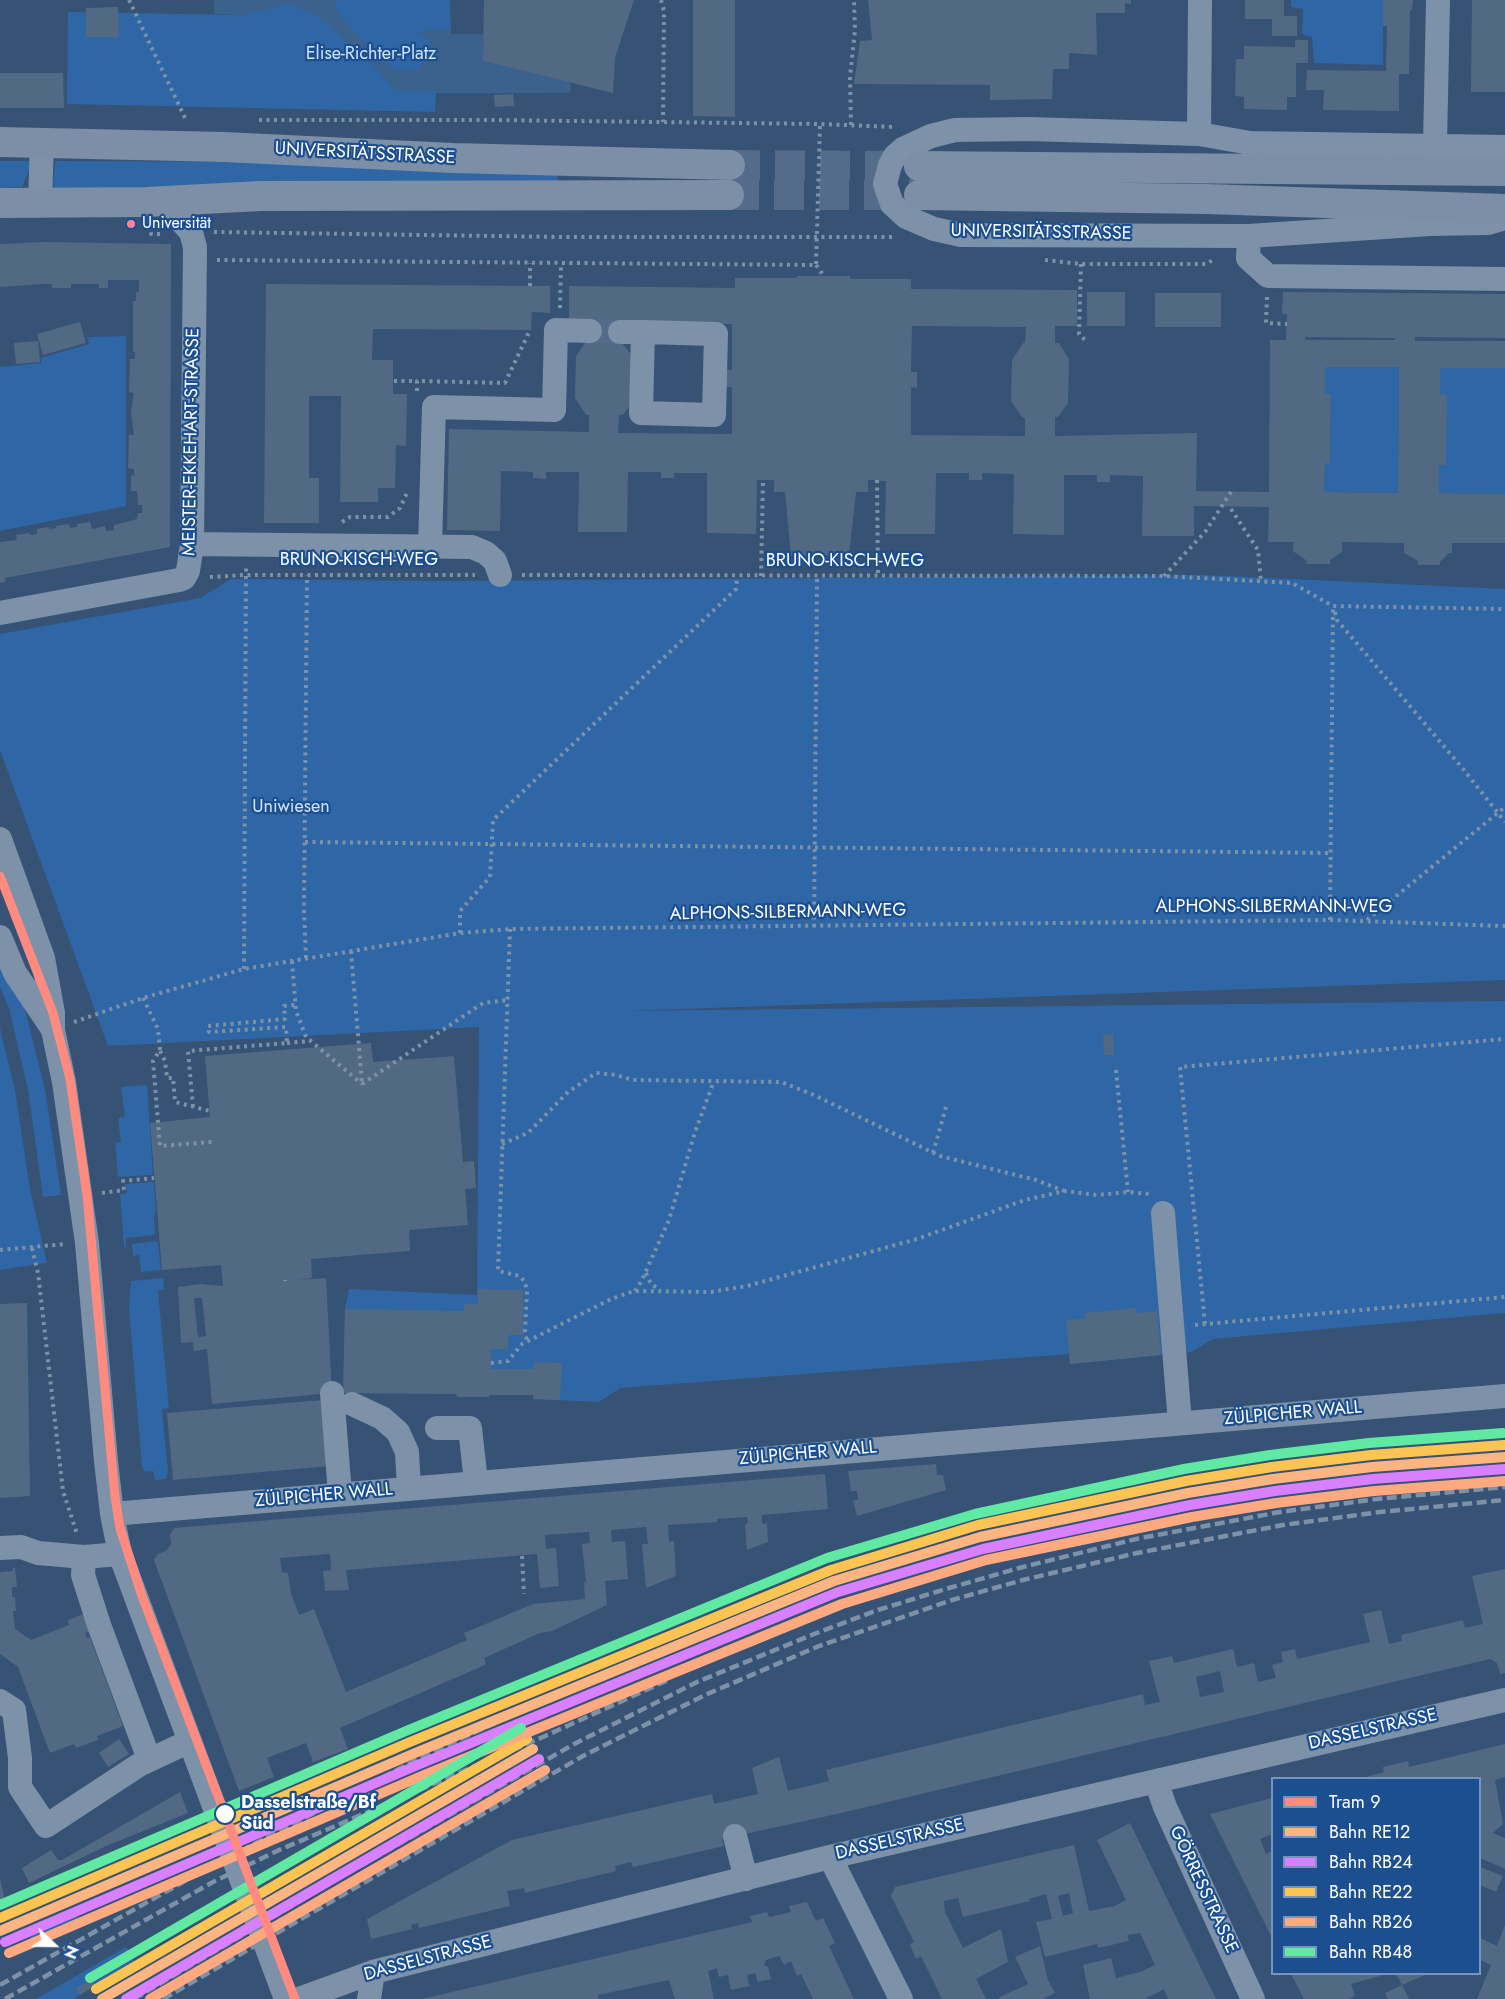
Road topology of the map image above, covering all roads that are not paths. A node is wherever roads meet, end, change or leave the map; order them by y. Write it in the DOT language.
graph roads {
  1 [pos="1200,0"];
  2 [pos="1438,0"];
  3 [pos="1199,134"];
  4 [pos="0,142"];
  5 [pos="42,142"];
  6 [pos="1435,145"];
  7 [pos="1505,147"];
  8 [pos="618,163"];
  9 [pos="730,165"];
  10 [pos="919,166"];
  11 [pos="1505,171"];
  12 [pos="617,194"];
  13 [pos="729,195"];
  14 [pos="919,195"];
  15 [pos="164,201"];
  16 [pos="40,202"];
  17 [pos="0,203"];
  18 [pos="1505,210"];
  19 [pos="1505,218"];
  20 [pos="1249,236"];
  21 [pos="1505,279"];
  22 [pos="590,331"];
  23 [pos="632,332"];
  24 [pos="192,544"];
  25 [pos="430,546"];
  26 [pos="500,575"];
  27 [pos="0,613"];
  28 [pos="0,839"];
  29 [pos="0,937"];
  30 [pos="53,1030"];
  31 [pos="1163,1213"];
  32 [pos="1505,1396"];
  33 [pos="1180,1423"];
  34 [pos="437,1428"];
  35 [pos="476,1482"];
  36 [pos="409,1488"];
  37 [pos="340,1494"];
  38 [pos="112,1514"];
  39 [pos="0,1548"];
  40 [pos="38,1553"];
  41 [pos="120,1554"];
  42 [pos="84,1557"];
  43 [pos="89,1592"];
  44 [pos="1505,1700"];
  45 [pos="0,1701"];
  46 [pos="190,1741"];
  47 [pos="149,1759"];
  48 [pos="1156,1781"];
  49 [pos="735,1836"];
  50 [pos="830,1857"];
  51 [pos="746,1879"];
  52 [pos="373,1972"];
  53 [pos="286,1999"];
  54 [pos="299,1999"];
  55 [pos="369,1999"];
  56 [pos="901,1999"];
  57 [pos="1253,1999"];
  1 -- 3 [label="street"];
  2 -- 6 [label="street"];
  3 -- 6 [label="street, UNIVERSITÄTSSTRASSE"];
  3 -- 20 [label="street, UNIVERSITÄTSSTRASSE"];
  4 -- 5 [label="main road, UNIVERSITÄTSSTRASSE"];
  5 -- 8 [label="main road, UNIVERSITÄTSSTRASSE"];
  5 -- 16 [label="street"];
  6 -- 7 [label="street, UNIVERSITÄTSSTRASSE"];
  8 -- 9 [label="main road, UNIVERSITÄTSSTRASSE"];
  8 -- 12 [label="street"];
  10 -- 11 [label="main road"];
  12 -- 13 [label="main road, UNIVERSITÄTSSTRASSE"];
  12 -- 15 [label="main road, UNIVERSITÄTSSTRASSE"];
  14 -- 18 [label="main road, UNIVERSITÄTSSTRASSE"];
  15 -- 16 [label="main road, UNIVERSITÄTSSTRASSE"];
  15 -- 24 [label="street, MEISTER-EKKEHART-STRASSE"];
  16 -- 17 [label="main road, UNIVERSITÄTSSTRASSE"];
  19 -- 20 [label="street, UNIVERSITÄTSSTRASSE"];
  20 -- 21 [label="street"];
  22 -- 25 [label="street"];
  23 -- 23 [label="street"];
  24 -- 25 [label="street"];
  24 -- 27 [label="street, MEISTER-EKKEHART-STRASSE"];
  25 -- 26 [label="street"];
  28 -- 30 [label="street"];
  29 -- 30 [label="street"];
  30 -- 38 [label="street"];
  31 -- 33 [label="street"];
  32 -- 33 [label="street, ZÜLPICHER WALL"];
  33 -- 35 [label="street, ZÜLPICHER WALL"];
  34 -- 35 [label="street"];
  35 -- 36 [label="street, ZÜLPICHER WALL"];
  36 -- 37 [label="street, ZÜLPICHER WALL"];
  36 -- 37 [label="street"];
  37 -- 38 [label="street, ZÜLPICHER WALL"];
  38 -- 41 [label="street"];
  39 -- 40 [label="street"];
  40 -- 42 [label="street"];
  40 -- 43 [label="street"];
  41 -- 42 [label="street"];
  41 -- 46 [label="street"];
  42 -- 43 [label="street"];
  43 -- 47 [label="street"];
  44 -- 48 [label="street, DASSELSTRASSE"];
  45 -- 47 [label="street"];
  46 -- 47 [label="street"];
  46 -- 53 [label="street"];
  48 -- 50 [label="street, DASSELSTRASSE"];
  48 -- 57 [label="street, GÖRRESSTRASSE"];
  49 -- 51 [label="street"];
  50 -- 51 [label="street, DASSELSTRASSE"];
  50 -- 56 [label="street"];
  51 -- 52 [label="street, DASSELSTRASSE"];
  52 -- 54 [label="street, DASSELSTRASSE"];
  52 -- 55 [label="street"];
}
